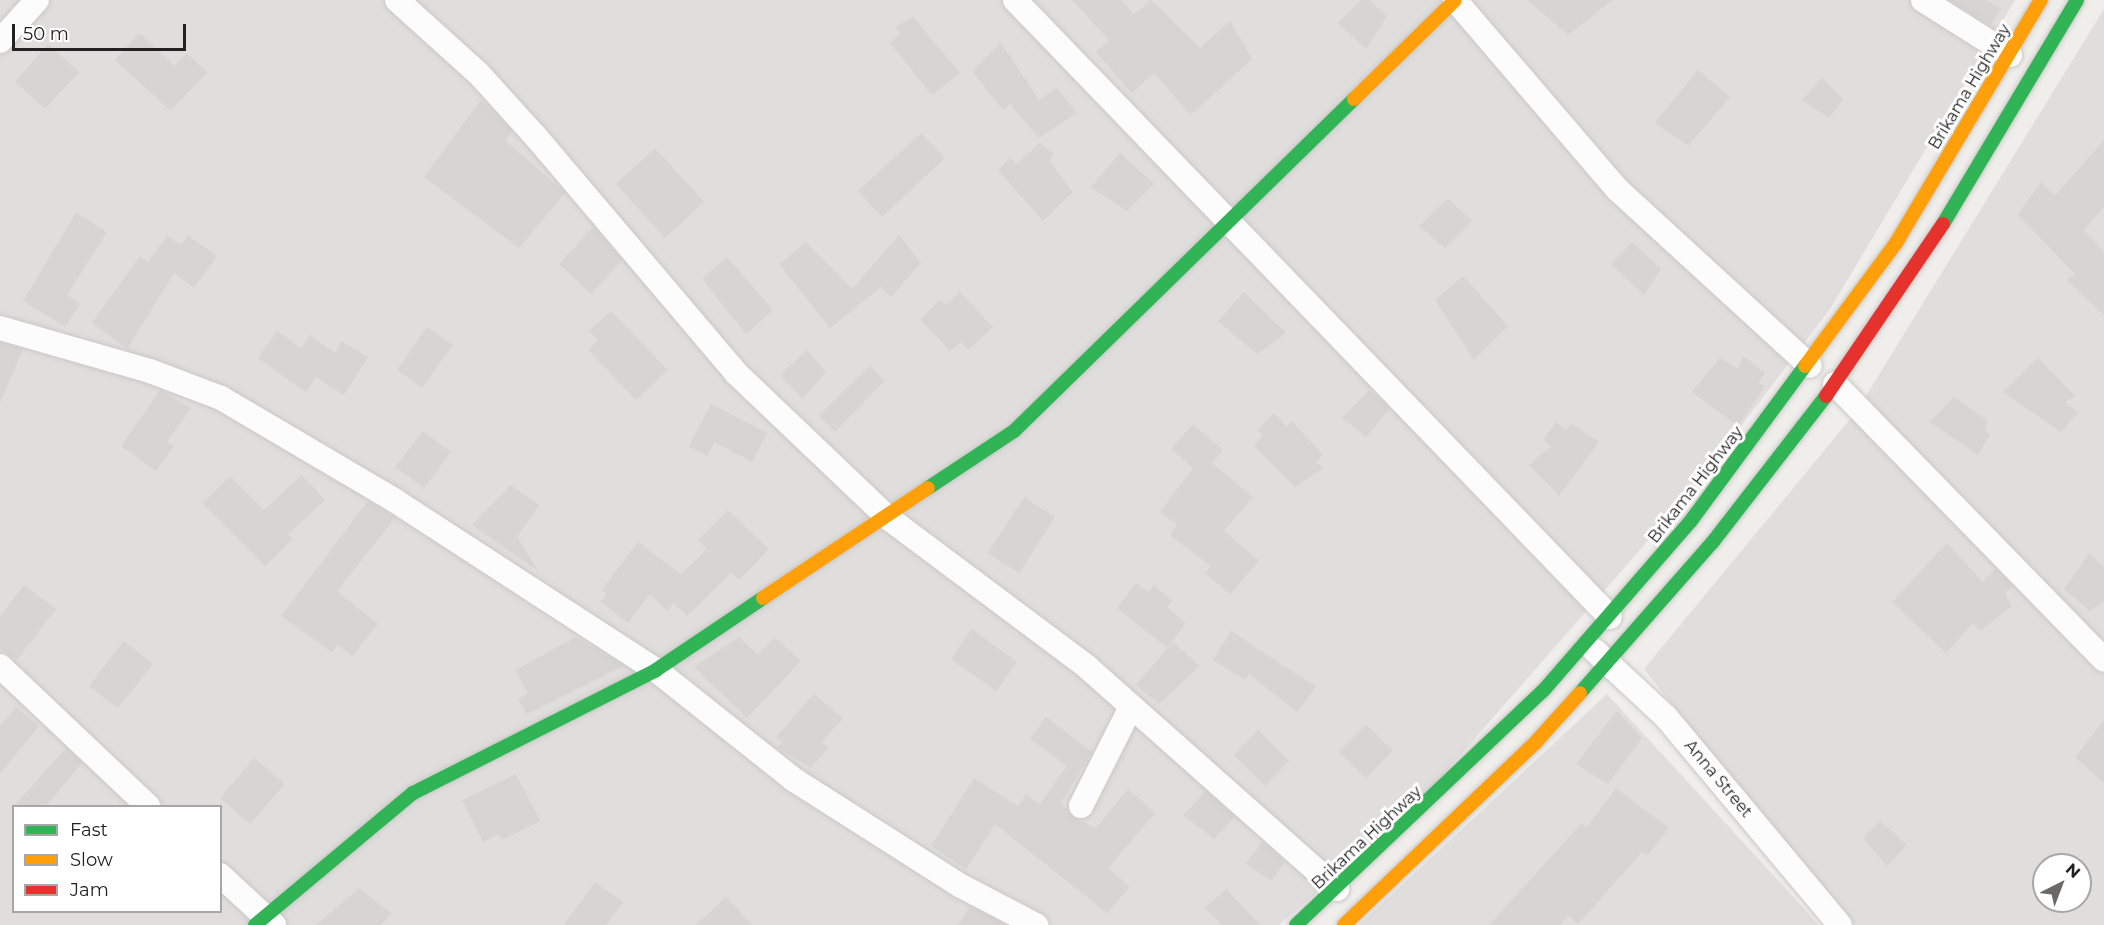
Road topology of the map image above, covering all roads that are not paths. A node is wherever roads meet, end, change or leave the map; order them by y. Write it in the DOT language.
graph roads {
  1 [pos="37,0"];
  2 [pos="397,0"];
  3 [pos="1015,0"];
  4 [pos="1455,0"];
  5 [pos="1923,0"];
  6 [pos="2041,0"];
  7 [pos="2077,0"];
  8 [pos="0,41"];
  9 [pos="2010,56"];
  10 [pos="1227,218"];
  11 [pos="0,328"];
  12 [pos="1810,366"];
  13 [pos="1835,384"];
  14 [pos="887,517"];
  15 [pos="1610,617"];
  16 [pos="1586,644"];
  17 [pos="2104,660"];
  18 [pos="1609,664"];
  19 [pos="0,666"];
  20 [pos="656,670"];
  21 [pos="1131,707"];
  22 [pos="146,805"];
  23 [pos="1081,806"];
  24 [pos="222,877"];
  25 [pos="1337,889"];
  26 [pos="264,922"];
  27 [pos="1036,925"];
  28 [pos="1296,925"];
  29 [pos="1344,925"];
  30 [pos="1840,925"];
  1 -- 8 [label="street"];
  2 -- 14 [label="street"];
  3 -- 10 [label="street"];
  4 -- 10 [label="main road"];
  4 -- 12 [label="street"];
  5 -- 9 [label="street"];
  6 -- 9 [label="main road, Brikama Highway"];
  7 -- 13 [label="main road"];
  9 -- 12 [label="main road, Brikama Highway"];
  10 -- 14 [label="main road"];
  10 -- 15 [label="street"];
  11 -- 20 [label="street"];
  12 -- 15 [label="main road, Brikama Highway"];
  13 -- 17 [label="street"];
  13 -- 18 [label="main road"];
  14 -- 20 [label="main road"];
  14 -- 21 [label="street"];
  15 -- 16 [label="main road, Brikama Highway"];
  16 -- 18 [label="street, Anna Street"];
  16 -- 25 [label="main road, Brikama Highway"];
  18 -- 29 [label="main road"];
  18 -- 30 [label="street, Anna Street"];
  19 -- 22 [label="street"];
  20 -- 26 [label="main road"];
  20 -- 27 [label="street"];
  21 -- 23 [label="street"];
  21 -- 25 [label="street"];
  24 -- 26 [label="street"];
  25 -- 28 [label="main road, Brikama Highway"];
}
